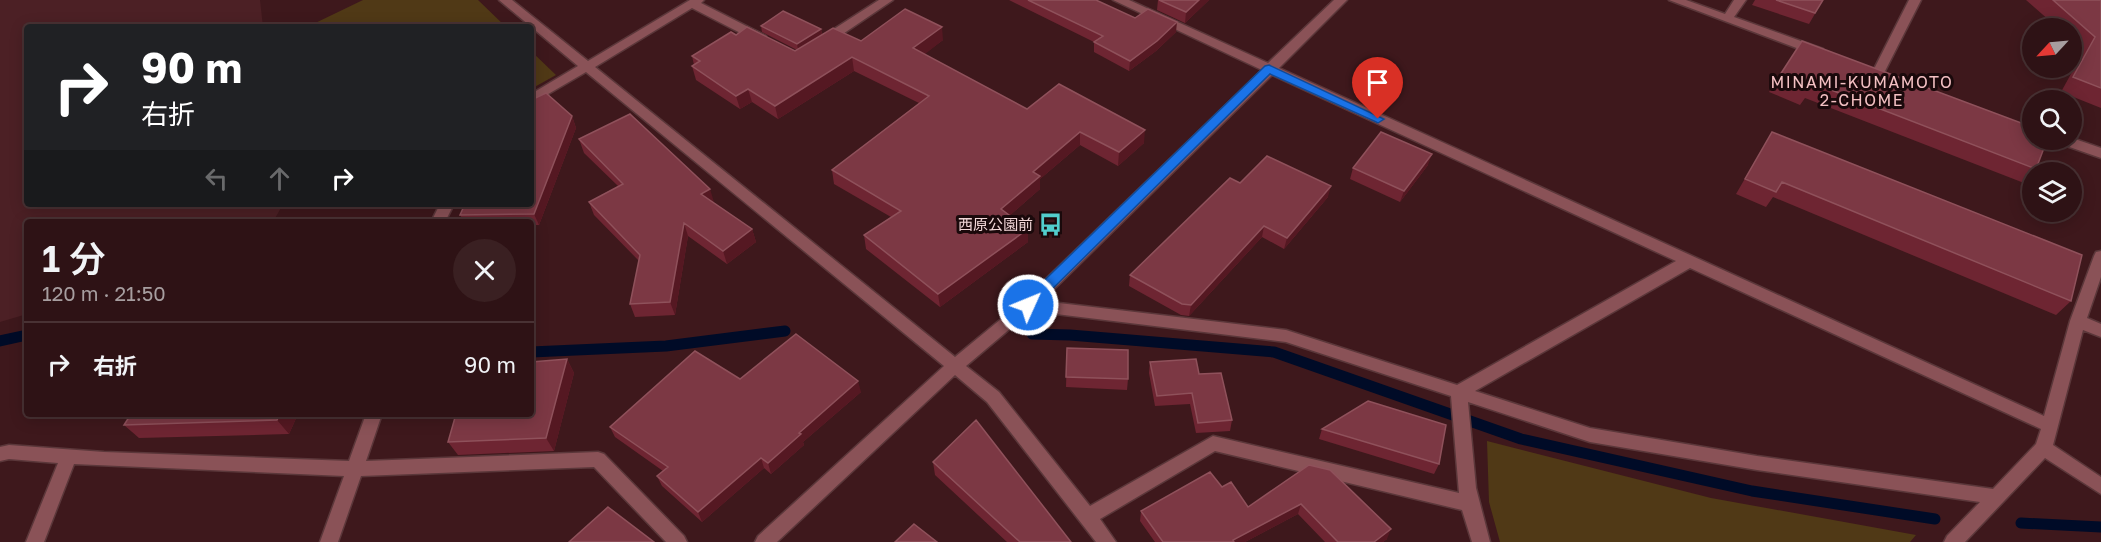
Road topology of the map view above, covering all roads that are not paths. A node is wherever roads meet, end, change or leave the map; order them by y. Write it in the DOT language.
graph roads {
  1 [pos="505,0"];
  2 [pos="887,0"];
  3 [pos="1119,0"];
  4 [pos="1341,0"];
  5 [pos="1675,0"];
  6 [pos="1740,0"];
  7 [pos="1915,0"];
  8 [pos="695,2"];
  9 [pos="1727,19"];
  10 [pos="534,24"];
  11 [pos="534,24"];
  12 [pos="778,47"];
  13 [pos="809,52"];
  14 [pos="1835,57"];
  15 [pos="586,68"];
  16 [pos="1269,69"];
  17 [pos="1878,73"];
  18 [pos="534,98"];
  19 [pos="2082,146"];
  20 [pos="2101,153"];
  21 [pos="2101,256"];
  22 [pos="1689,261"];
  23 [pos="1028,305"];
  24 [pos="2078,321"];
  25 [pos="2101,331"];
  26 [pos="953,367"];
  27 [pos="1459,392"];
  28 [pos="373,417"];
  29 [pos="2050,426"];
  30 [pos="2044,448"];
  31 [pos="0,454"];
  32 [pos="69,456"];
  33 [pos="356,469"];
  34 [pos="2101,486"];
  35 [pos="1996,497"];
  36 [pos="1471,504"];
  37 [pos="1087,517"];
  38 [pos="35,542"];
  39 [pos="329,542"];
  40 [pos="678,542"];
  41 [pos="764,542"];
  42 [pos="1107,542"];
  43 [pos="1481,542"];
  44 [pos="1953,542"];
  1 -- 11 [label="street"];
  2 -- 13 [label="street"];
  3 -- 16 [label="street"];
  4 -- 16 [label="street"];
  5 -- 9 [label="street"];
  6 -- 9 [label="street"];
  7 -- 17 [label="street"];
  8 -- 12 [label="street"];
  8 -- 15 [label="street"];
  9 -- 14 [label="street"];
  10 -- 15 [label="street"];
  15 -- 18 [label="street"];
  15 -- 26 [label="street"];
  16 -- 22 [label="street"];
  16 -- 23 [label="street"];
  19 -- 20 [label="street"];
  21 -- 24 [label="street"];
  22 -- 27 [label="street"];
  22 -- 29 [label="street"];
  23 -- 26 [label="street"];
  23 -- 27 [label="street"];
  24 -- 25 [label="street"];
  24 -- 29 [label="street"];
  26 -- 37 [label="street"];
  26 -- 41 [label="street"];
  27 -- 35 [label="street"];
  27 -- 36 [label="street"];
  28 -- 33 [label="street"];
  29 -- 30 [label="street"];
  30 -- 34 [label="street"];
  30 -- 35 [label="street"];
  31 -- 32 [label="street"];
  32 -- 33 [label="street"];
  32 -- 38 [label="street"];
  33 -- 39 [label="street"];
  33 -- 40 [label="street"];
  35 -- 44 [label="street"];
  36 -- 37 [label="street"];
  36 -- 43 [label="street"];
  37 -- 42 [label="street"];
}
